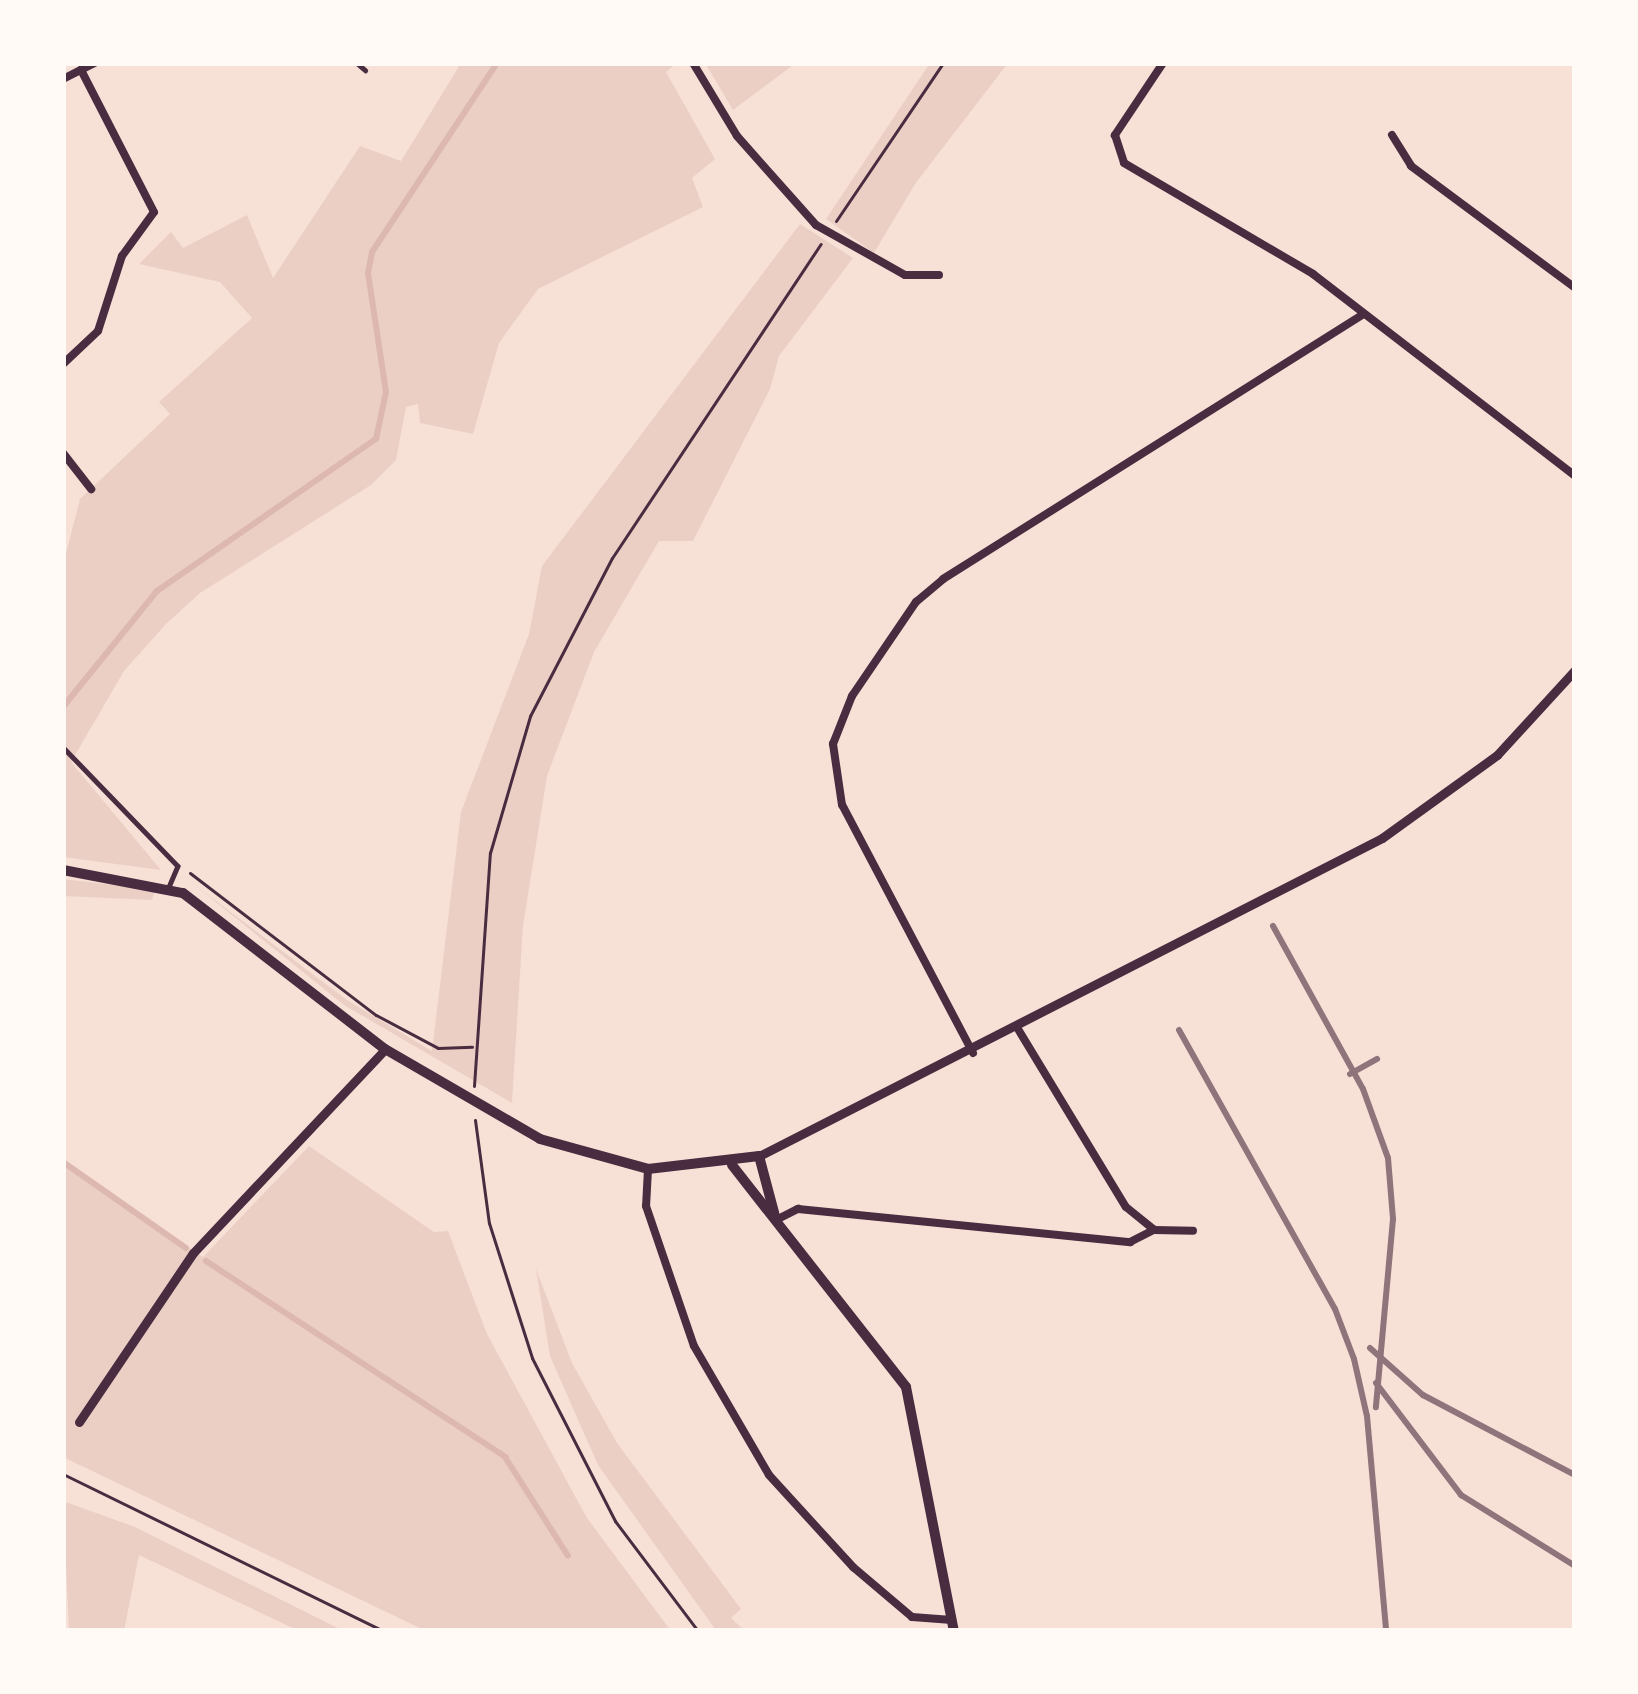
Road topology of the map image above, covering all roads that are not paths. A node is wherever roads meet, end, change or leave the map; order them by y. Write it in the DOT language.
graph roads {
  1 [pos="94,63"];
  2 [pos="357,63"];
  3 [pos="693,63"];
  4 [pos="1163,63"];
  5 [pos="81,70"];
  6 [pos="364,70"];
  7 [pos="63,79"];
  8 [pos="1392,135"];
  9 [pos="939,275"];
  10 [pos="1575,288"];
  11 [pos="1362,315"];
  12 [pos="63,364"];
  13 [pos="63,453"];
  14 [pos="1575,476"];
  15 [pos="91,489"];
  16 [pos="1575,670"];
  17 [pos="63,747"];
  18 [pos="63,870"];
  19 [pos="169,887"];
  20 [pos="1018,1029"];
  21 [pos="385,1049"];
  22 [pos="974,1052"];
  23 [pos="759,1156"];
  24 [pos="732,1165"];
  25 [pos="648,1169"];
  26 [pos="776,1220"];
  27 [pos="1154,1230"];
  28 [pos="1193,1231"];
  29 [pos="79,1423"];
  30 [pos="953,1626"];
  1 -- 5 [label="street"];
  2 -- 6 [label="lane"];
  3 -- 9 [label="street"];
  4 -- 11 [label="street"];
  5 -- 7 [label="street"];
  5 -- 12 [label="street"];
  8 -- 10 [label="street"];
  11 -- 14 [label="street"];
  11 -- 22 [label="street"];
  13 -- 15 [label="street"];
  16 -- 20 [label="street"];
  17 -- 19 [label="lane"];
  18 -- 19 [label="main road"];
  19 -- 21 [label="main road"];
  20 -- 22 [label="street"];
  20 -- 27 [label="street"];
  21 -- 25 [label="main road"];
  21 -- 29 [label="street"];
  22 -- 23 [label="street"];
  23 -- 24 [label="main road"];
  23 -- 26 [label="main road"];
  24 -- 25 [label="main road"];
  24 -- 26 [label="main road"];
  25 -- 30 [label="street"];
  26 -- 27 [label="street"];
  26 -- 30 [label="main road"];
  27 -- 28 [label="street"];
}
